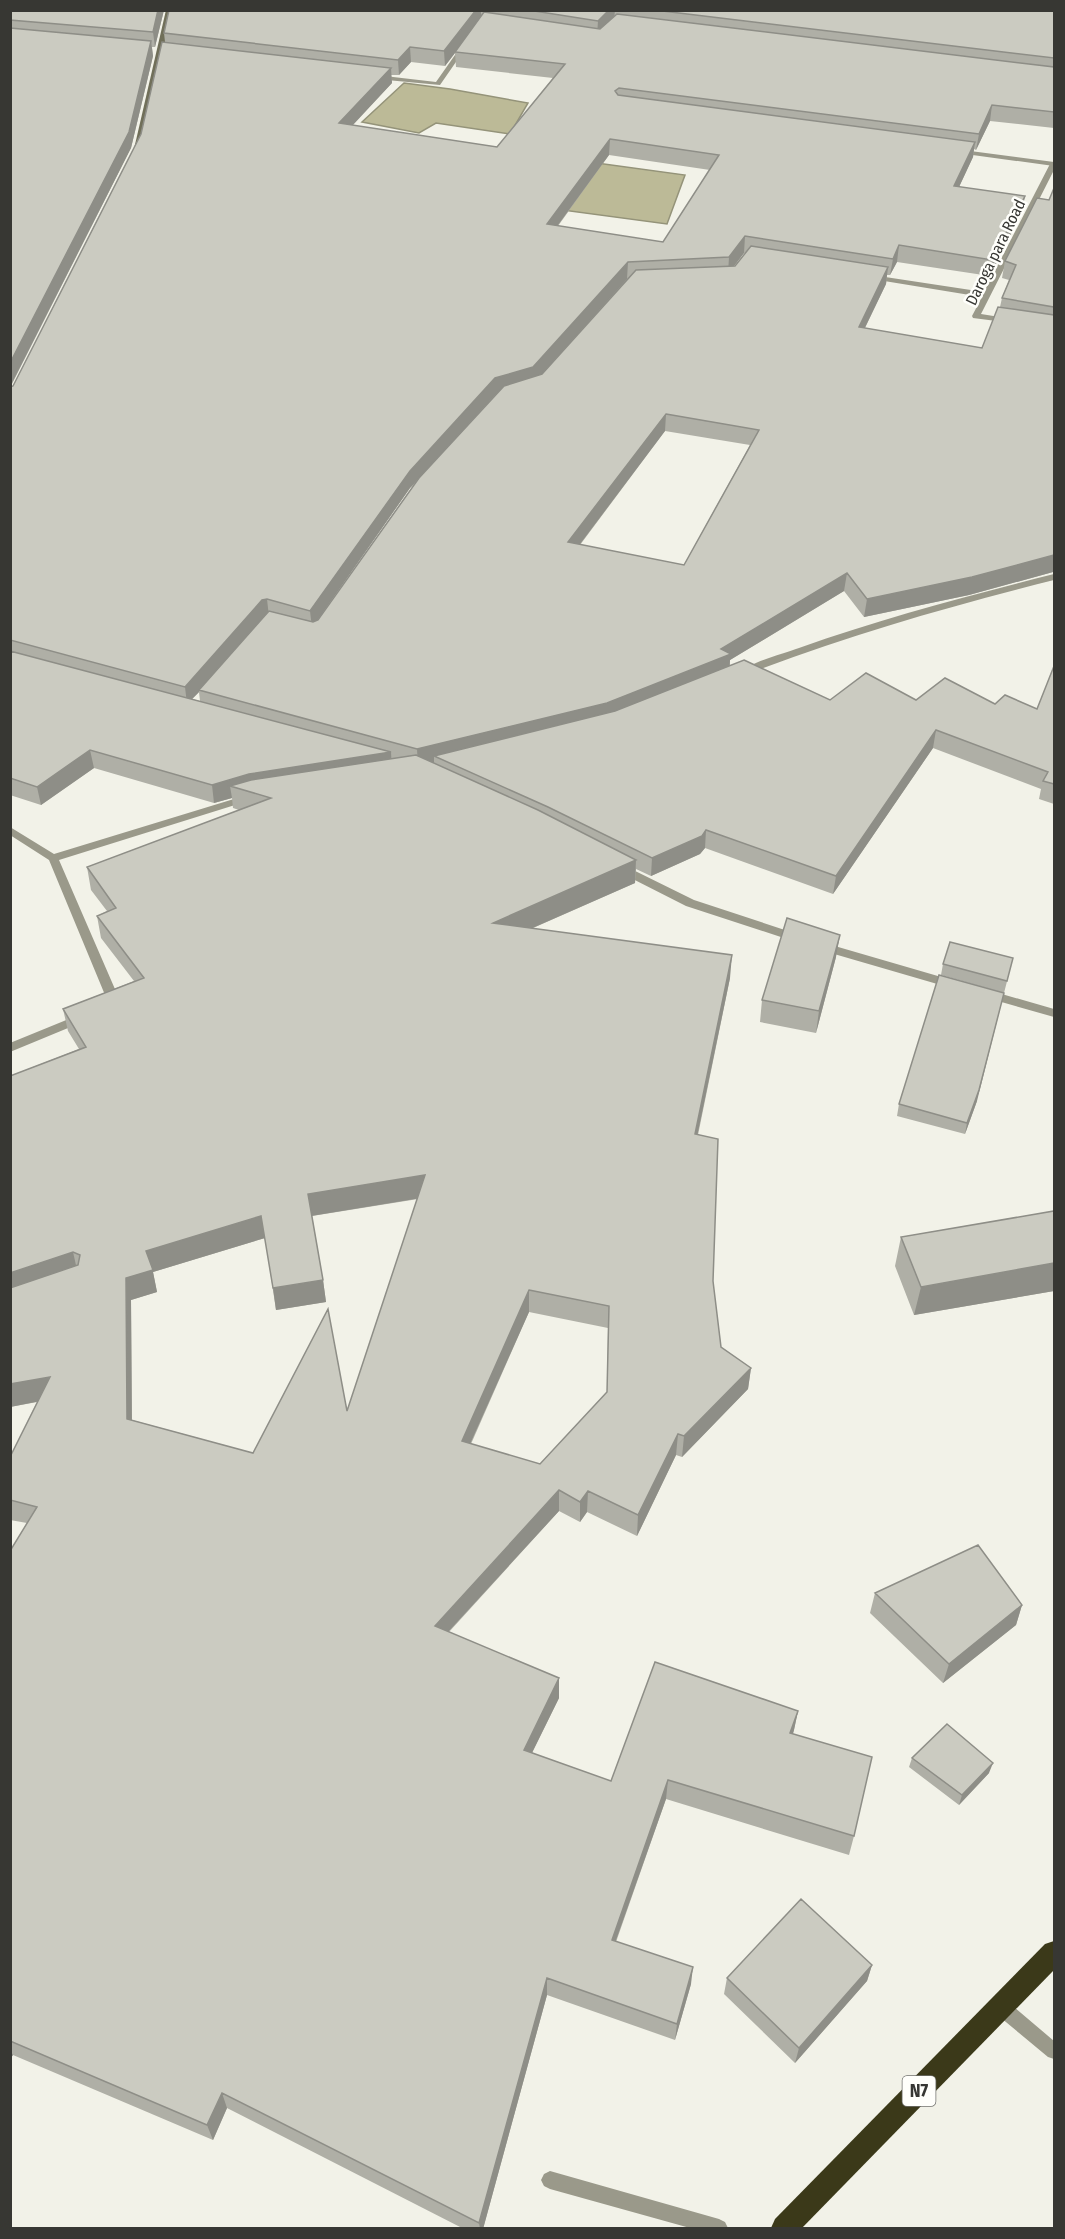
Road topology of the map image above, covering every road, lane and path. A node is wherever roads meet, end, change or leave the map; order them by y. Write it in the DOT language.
graph roads {
  1 [pos="169,10"];
  2 [pos="468,40"];
  3 [pos="149,51"];
  4 [pos="158,52"];
  5 [pos="170,53"];
  6 [pos="368,76"];
  7 [pos="949,150"];
  8 [pos="132,160"];
  9 [pos="1054,164"];
  10 [pos="861,275"];
  11 [pos="986,295"];
  12 [pos="1021,324"];
  13 [pos="1054,578"];
  14 [pos="730,677"];
  15 [pos="264,795"];
  16 [pos="10,830"];
  17 [pos="53,858"];
  18 [pos="617,866"];
  19 [pos="1054,1013"];
  20 [pos="10,1048"];
  21 [pos="1054,1953"];
  22 [pos="1001,2007"];
  23 [pos="1054,2051"];
  24 [pos="550,2180"];
  25 [pos="719,2229"];
  26 [pos="784,2229"];
  1 -- 4 [label="street"];
  2 -- 6 [label="street"];
  3 -- 4 [label="street"];
  4 -- 5 [label="street"];
  4 -- 8 [label="street"];
  7 -- 9 [label="street"];
  9 -- 11 [label="street, Daroga para Road"];
  10 -- 11 [label="street"];
  11 -- 12 [label="street, Daroga para Road"];
  13 -- 14 [label="street"];
  15 -- 17 [label="street"];
  16 -- 17 [label="street"];
  17 -- 20 [label="street"];
  18 -- 19 [label="street"];
  21 -- 22 [label="highway, N7"];
  22 -- 23 [label="street"];
  22 -- 26 [label="highway, N7"];
  24 -- 25 [label="street"];
}
